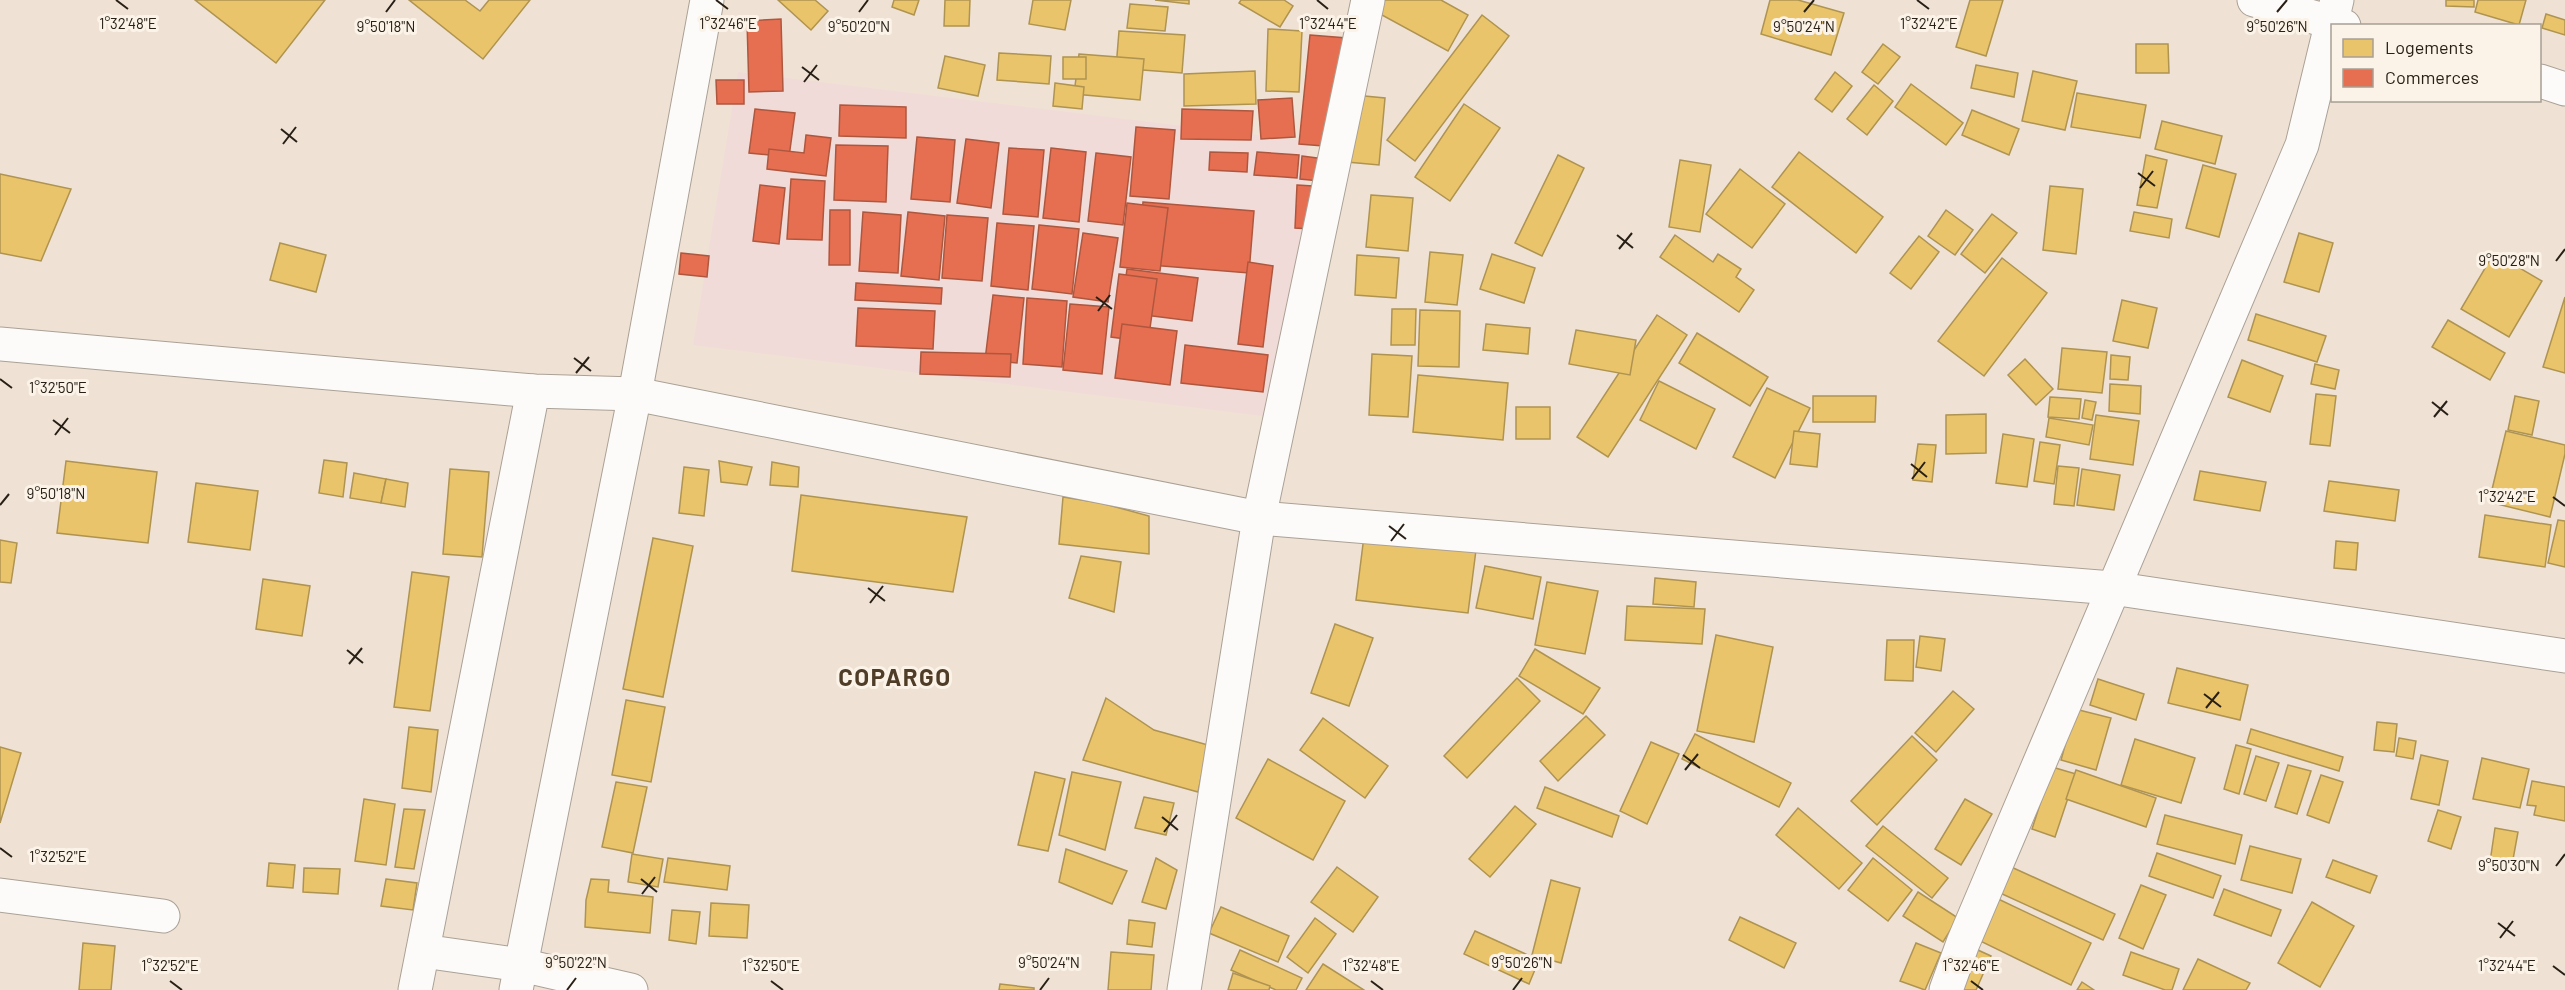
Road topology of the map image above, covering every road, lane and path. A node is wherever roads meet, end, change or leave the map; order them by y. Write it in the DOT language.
graph roads {
  1 [pos="707,0"];
  2 [pos="1368,0"];
  3 [pos="2254,0"];
  4 [pos="2338,16"];
  5 [pos="2331,41"];
  6 [pos="2541,81"];
  7 [pos="2565,89"];
  8 [pos="0,344"];
  9 [pos="533,391"];
  10 [pos="635,394"];
  11 [pos="1259,518"];
  12 [pos="2112,588"];
  13 [pos="2565,656"];
  14 [pos="0,895"];
  15 [pos="163,916"];
  16 [pos="423,951"];
  17 [pos="518,978"];
  18 [pos="415,990"];
  19 [pos="631,990"];
  20 [pos="1184,990"];
  21 [pos="1946,990"];
  1 -- 10 [label="main road"];
  2 -- 11 [label="main road"];
  3 -- 4 [label="main road"];
  5 -- 12 [label="main road"];
  6 -- 7 [label="main road"];
  8 -- 9 [label="main road"];
  9 -- 10 [label="main road"];
  9 -- 16 [label="main road"];
  10 -- 11 [label="main road"];
  10 -- 17 [label="main road"];
  11 -- 12 [label="main road"];
  11 -- 20 [label="main road"];
  12 -- 13 [label="main road"];
  12 -- 21 [label="main road"];
  14 -- 15 [label="main road"];
  16 -- 17 [label="main road"];
  16 -- 18 [label="main road"];
  17 -- 19 [label="main road"];
}
